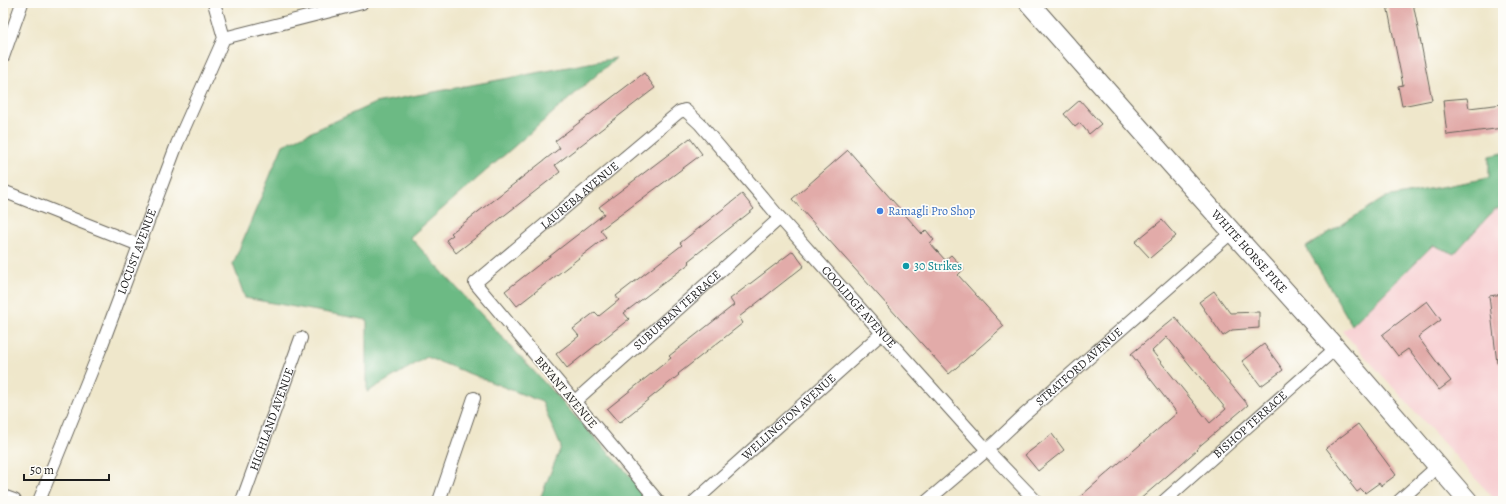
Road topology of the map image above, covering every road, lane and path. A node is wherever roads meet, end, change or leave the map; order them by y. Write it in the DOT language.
graph roads {
  1 [pos="22,3"];
  2 [pos="214,3"];
  3 [pos="362,3"];
  4 [pos="1029,3"];
  5 [pos="224,38"];
  6 [pos="3,57"];
  7 [pos="685,110"];
  8 [pos="3,191"];
  9 [pos="780,218"];
  10 [pos="1232,232"];
  11 [pos="139,245"];
  12 [pos="474,283"];
  13 [pos="882,333"];
  14 [pos="301,338"];
  15 [pos="1336,348"];
  16 [pos="474,398"];
  17 [pos="574,402"];
  18 [pos="987,450"];
  19 [pos="1438,466"];
  20 [pos="3,497"];
  21 [pos="14,501"];
  22 [pos="39,501"];
  23 [pos="242,501"];
  24 [pos="439,501"];
  25 [pos="658,501"];
  26 [pos="696,501"];
  27 [pos="927,501"];
  28 [pos="1036,501"];
  29 [pos="1164,501"];
  30 [pos="1399,501"];
  31 [pos="1468,501"];
  1 -- 6 [label="street"];
  2 -- 5 [label="street"];
  3 -- 5 [label="street"];
  4 -- 10 [label="highway, WHITE HORSE PIKE"];
  5 -- 11 [label="street, LOCUST AVENUE"];
  7 -- 9 [label="street, COOLIDGE AVENUE"];
  7 -- 12 [label="street, LAUREBA AVENUE"];
  8 -- 11 [label="street"];
  9 -- 13 [label="street, COOLIDGE AVENUE"];
  9 -- 17 [label="street, SUBURBAN TERRACE"];
  10 -- 15 [label="highway, WHITE HORSE PIKE"];
  10 -- 18 [label="street, STRATFORD AVENUE"];
  11 -- 22 [label="street, LOCUST AVENUE"];
  12 -- 17 [label="street, BRYANT AVENUE"];
  13 -- 18 [label="street, COOLIDGE AVENUE"];
  13 -- 26 [label="street, WELLINGTON AVENUE"];
  14 -- 23 [label="street, HIGHLAND AVENUE"];
  15 -- 19 [label="highway, WHITE HORSE PIKE"];
  15 -- 29 [label="street, BISHOP TERRACE"];
  16 -- 24 [label="street"];
  17 -- 25 [label="street, BRYANT AVENUE"];
  18 -- 27 [label="street, STRATFORD AVENUE"];
  18 -- 28 [label="street, COOLIDGE AVENUE"];
  19 -- 30 [label="street"];
  19 -- 31 [label="highway, WHITE HORSE PIKE"];
  20 -- 21 [label="street"];
}
